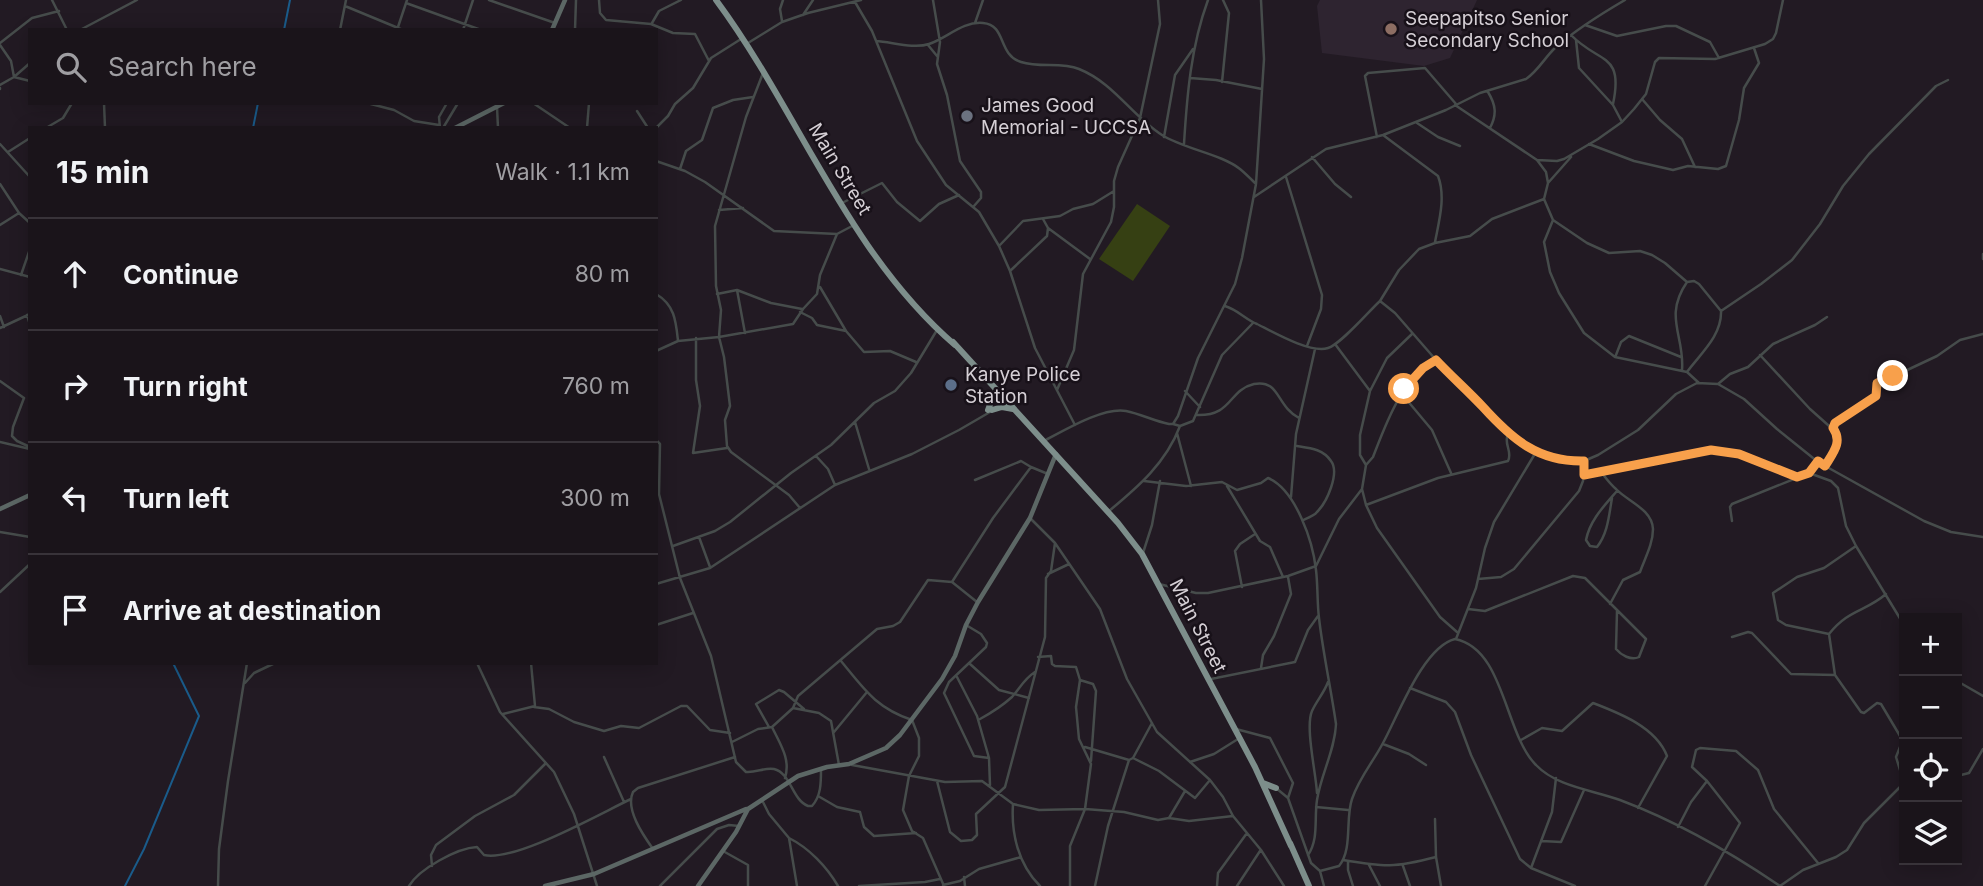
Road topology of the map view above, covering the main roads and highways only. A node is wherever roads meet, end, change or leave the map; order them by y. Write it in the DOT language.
graph roads {
  1 [pos="716,0"];
  2 [pos="953,342"];
  3 [pos="996,389"];
  4 [pos="1005,397"];
  5 [pos="1013,409"];
  6 [pos="1037,434"];
  7 [pos="1239,740"];
  8 [pos="1262,782"];
  9 [pos="1265,792"];
  10 [pos="1271,802"];
  11 [pos="1291,846"];
  12 [pos="1309,886"];
  1 -- 2 [label="highway, Main Street"];
  2 -- 3 [label="highway, Main Street"];
  2 -- 4 [label="highway, Main Street"];
  3 -- 4 [label="highway, Main Street"];
  3 -- 5 [label="highway"];
  4 -- 5 [label="highway, Main Street"];
  4 -- 6 [label="highway, Main Street"];
  5 -- 6 [label="highway, Main Street"];
  6 -- 7 [label="highway, Main Street"];
  7 -- 8 [label="highway, Main Street"];
  7 -- 9 [label="highway, Main Street"];
  8 -- 9 [label="highway, Main Street"];
  8 -- 10 [label="highway"];
  9 -- 10 [label="highway"];
  9 -- 11 [label="highway"];
  10 -- 11 [label="highway"];
  11 -- 12 [label="highway"];
}
